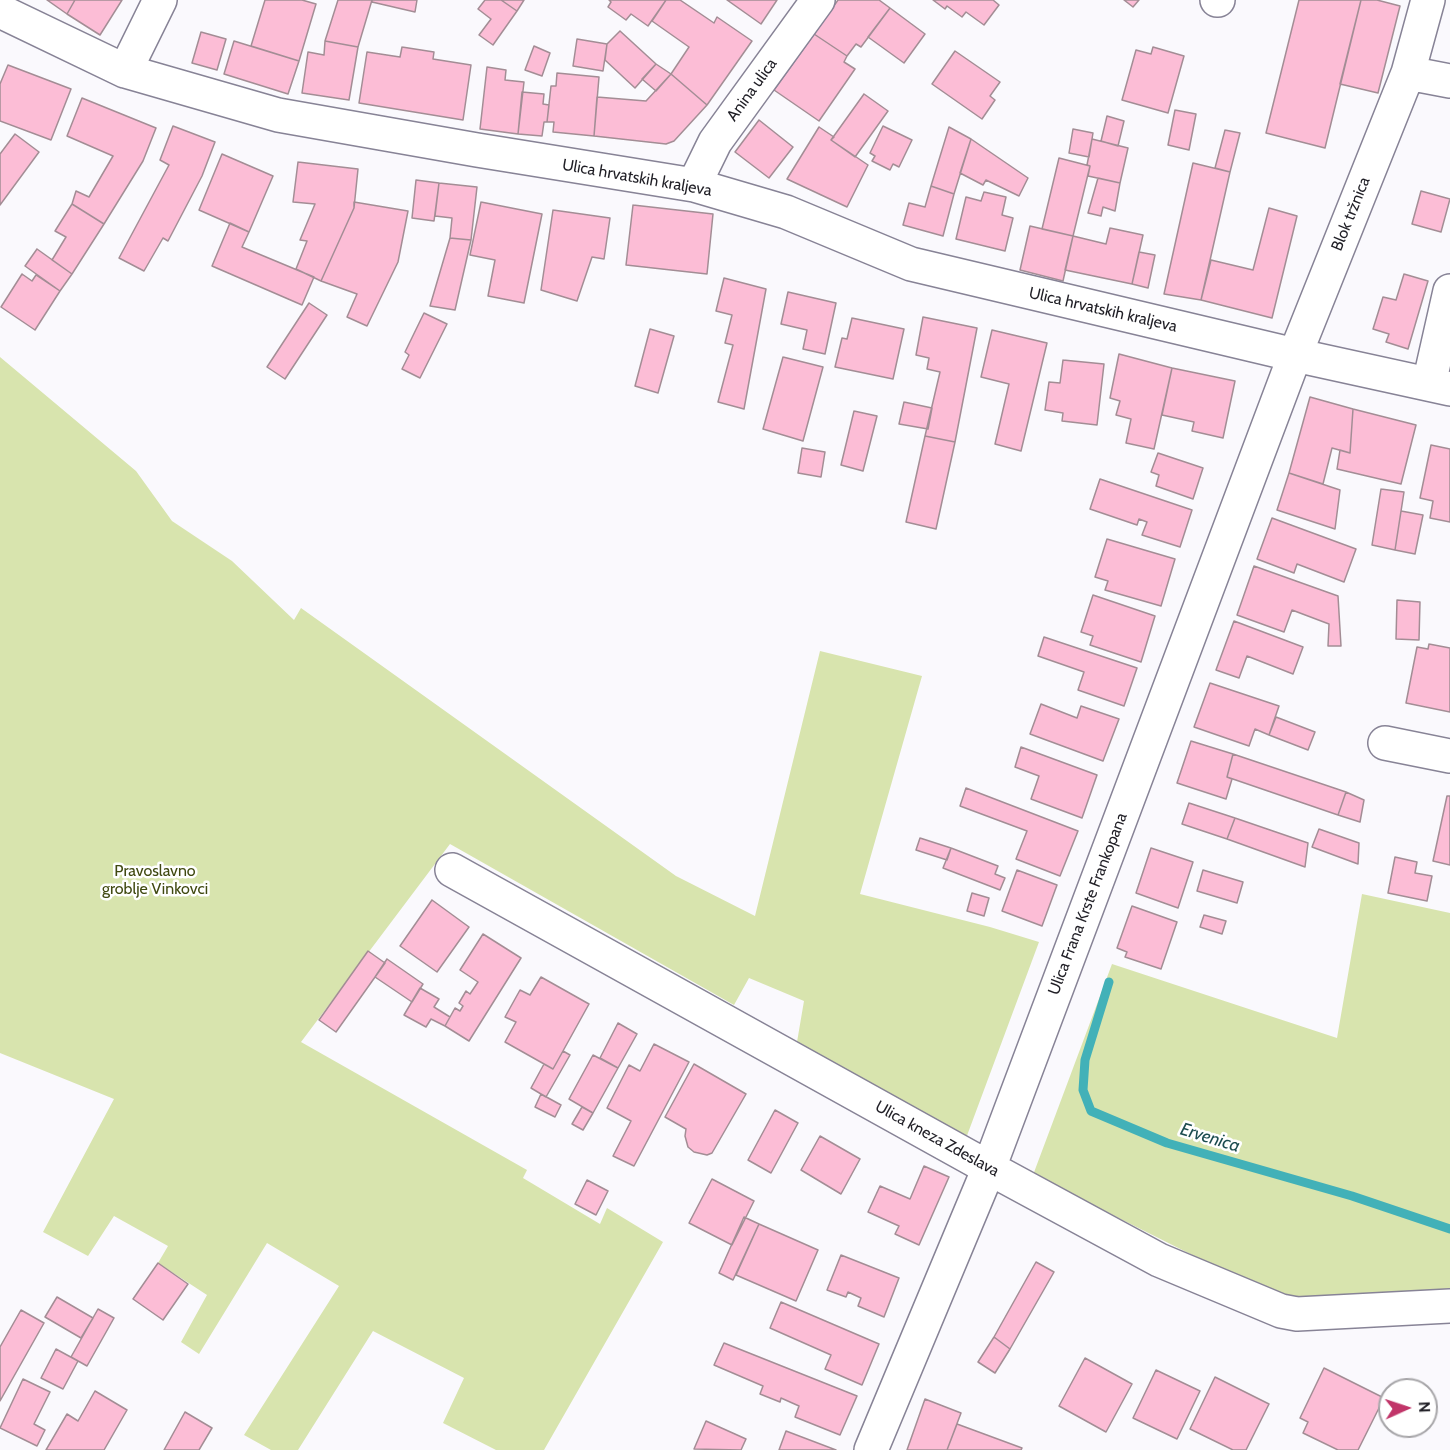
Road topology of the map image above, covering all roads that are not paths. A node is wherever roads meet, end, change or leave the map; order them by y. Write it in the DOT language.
graph roads {
  1 [pos="160,0"];
  2 [pos="818,0"];
  3 [pos="1428,0"];
  4 [pos="0,11"];
  5 [pos="125,71"];
  6 [pos="1408,73"];
  7 [pos="1450,81"];
  8 [pos="694,185"];
  9 [pos="1450,291"];
  10 [pos="1295,355"];
  11 [pos="1440,387"];
  12 [pos="1385,743"];
  13 [pos="1450,756"];
  14 [pos="452,870"];
  15 [pos="989,1168"];
  16 [pos="1450,1306"];
  17 [pos="871,1450"];
  1 -- 5 [label="street"];
  2 -- 8 [label="street, Anina ulica"];
  3 -- 6 [label="street, Blok tržnica"];
  4 -- 5 [label="street, Ulica hrvatskih kraljeva"];
  5 -- 8 [label="street, Ulica hrvatskih kraljeva"];
  6 -- 7 [label="street"];
  6 -- 10 [label="street, Blok tržnica"];
  8 -- 10 [label="street, Ulica hrvatskih kraljeva"];
  9 -- 11 [label="street"];
  10 -- 11 [label="street, Ulica hrvatskih kraljeva"];
  10 -- 15 [label="street, Ulica Frana Krste Frankopana"];
  12 -- 13 [label="street"];
  14 -- 15 [label="street, Ulica kneza Zdeslava"];
  15 -- 16 [label="street, Ulica kneza Zdeslava"];
  15 -- 17 [label="street, Ulica Frana Krste Frankopana"];
}
